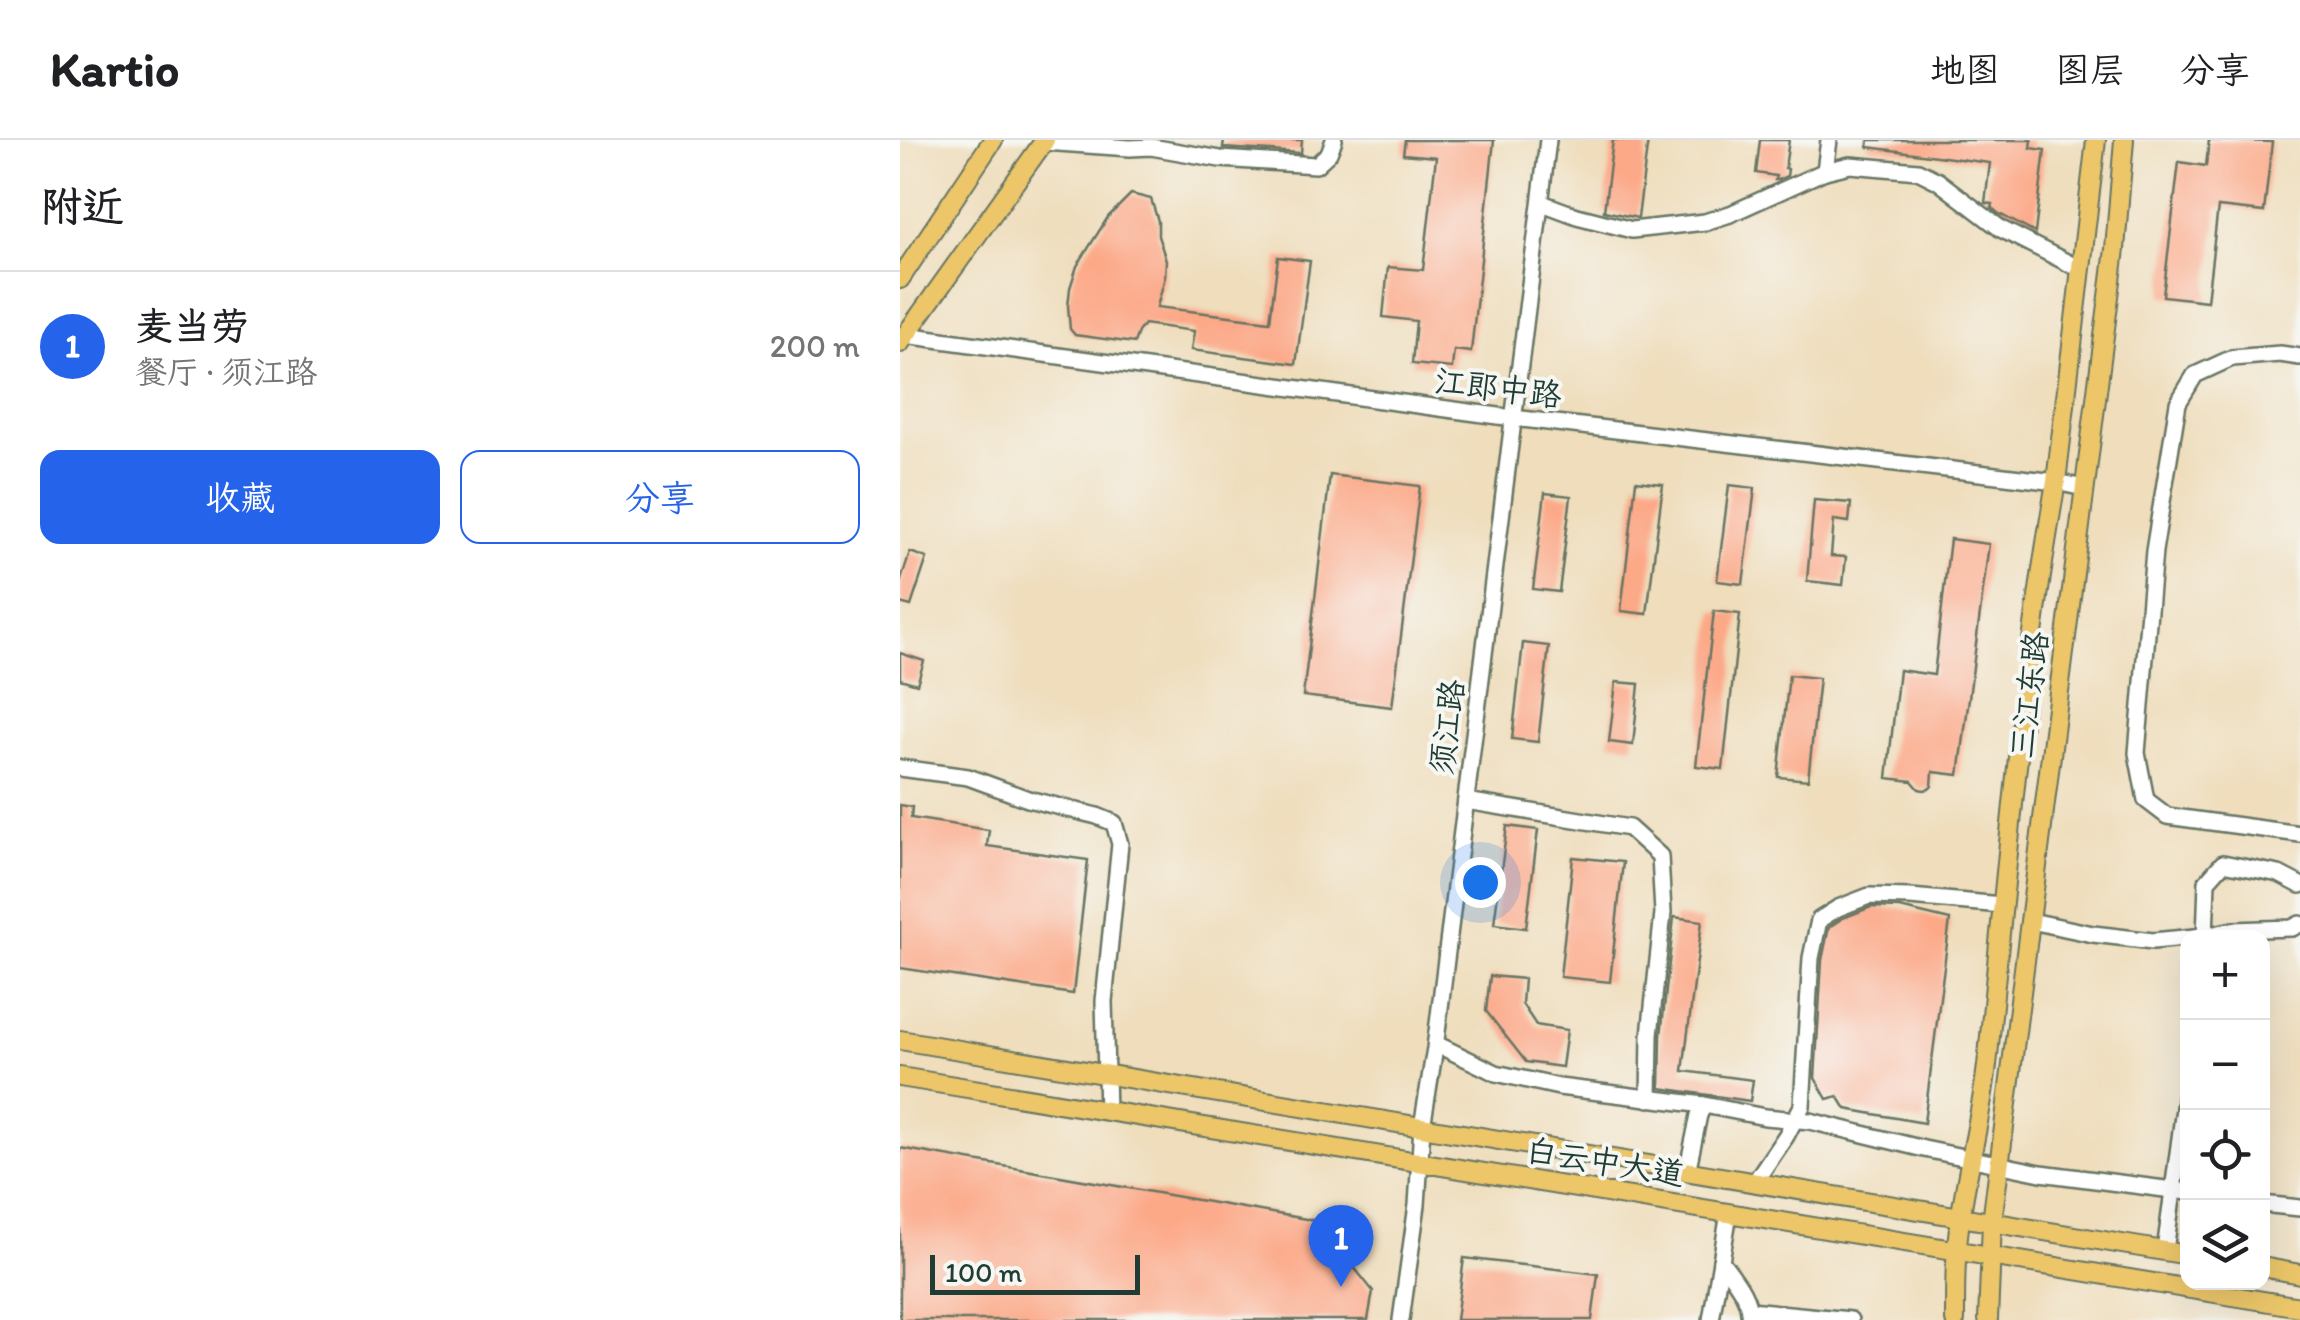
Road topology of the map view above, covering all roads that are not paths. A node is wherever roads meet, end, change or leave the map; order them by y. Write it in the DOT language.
graph roads {
  1 [pos="992,140"];
  2 [pos="1334,140"];
  3 [pos="1548,140"];
  4 [pos="1829,140"];
  5 [pos="2096,140"];
  6 [pos="2124,140"];
  7 [pos="1044,141"];
  8 [pos="1825,171"];
  9 [pos="1542,203"];
  10 [pos="2080,269"];
  11 [pos="900,279"];
  12 [pos="903,339"];
  13 [pos="2300,357"];
  14 [pos="1513,418"];
  15 [pos="2056,482"];
  16 [pos="2084,488"];
  17 [pos="900,768"];
  18 [pos="1466,801"];
  19 [pos="2300,834"];
  20 [pos="2300,885"];
  21 [pos="2002,905"];
  22 [pos="2031,922"];
  23 [pos="2300,924"];
  24 [pos="2205,930"];
  25 [pos="2232,930"];
  26 [pos="2180,939"];
  27 [pos="900,1040"];
  28 [pos="1436,1044"];
  29 [pos="1106,1074"];
  30 [pos="900,1077"];
  31 [pos="1649,1098"];
  32 [pos="1704,1106"];
  33 [pos="1106,1111"];
  34 [pos="1795,1119"];
  35 [pos="1422,1127"];
  36 [pos="1970,1158"];
  37 [pos="1418,1162"];
  38 [pos="1999,1165"];
  39 [pos="1687,1172"];
  40 [pos="1754,1182"];
  41 [pos="2180,1191"];
  42 [pos="2270,1205"];
  43 [pos="2300,1208"];
  44 [pos="1729,1213"];
  45 [pos="1960,1217"];
  46 [pos="1992,1222"];
  47 [pos="1956,1250"];
  48 [pos="2165,1251"];
  49 [pos="2180,1254"];
  50 [pos="1991,1256"];
  51 [pos="1721,1261"];
  52 [pos="2270,1269"];
  53 [pos="2300,1274"];
  54 [pos="2300,1307"];
  55 [pos="1749,1315"];
  56 [pos="1402,1320"];
  57 [pos="1710,1320"];
  58 [pos="1850,1320"];
  59 [pos="1955,1320"];
  60 [pos="1988,1320"];
  1 -- 11 [label="main road"];
  2 -- 7 [label="street"];
  3 -- 9 [label="street, 须江路"];
  4 -- 8 [label="street"];
  5 -- 10 [label="main road, 三江东路"];
  6 -- 16 [label="main road, 三江东路"];
  7 -- 12 [label="main road"];
  8 -- 9 [label="street"];
  8 -- 10 [label="street"];
  9 -- 14 [label="street, 须江路"];
  10 -- 15 [label="main road, 三江东路"];
  12 -- 14 [label="street, 江郎中路"];
  13 -- 19 [label="street"];
  14 -- 15 [label="street, 江郎中路"];
  14 -- 18 [label="street, 须江路"];
  15 -- 16 [label="street, 江郎中路"];
  15 -- 21 [label="main road, 三江东路"];
  16 -- 22 [label="main road, 三江东路"];
  17 -- 29 [label="street"];
  18 -- 28 [label="street, 须江路"];
  18 -- 31 [label="street"];
  20 -- 24 [label="street"];
  21 -- 34 [label="street"];
  21 -- 36 [label="main road, 三江东路"];
  22 -- 26 [label="street"];
  22 -- 38 [label="main road, 三江东路"];
  23 -- 25 [label="street"];
  27 -- 29 [label="main road, 白云中大道"];
  28 -- 31 [label="street"];
  28 -- 35 [label="street, 须江路"];
  29 -- 33 [label="street"];
  29 -- 35 [label="main road, 白云中大道"];
  30 -- 33 [label="main road, 白云中大道"];
  31 -- 32 [label="street"];
  32 -- 34 [label="street"];
  32 -- 39 [label="street"];
  33 -- 37 [label="main road, 白云中大道"];
  34 -- 36 [label="street"];
  34 -- 40 [label="street"];
  35 -- 37 [label="street, 须江路"];
  35 -- 39 [label="main road, 白云中大道"];
  36 -- 38 [label="street"];
  36 -- 45 [label="main road, 三江东路"];
  37 -- 44 [label="main road, 白云中大道"];
  37 -- 56 [label="street, 须江路"];
  38 -- 41 [label="street"];
  38 -- 46 [label="main road, 三江东路"];
  39 -- 40 [label="main road, 白云中大道"];
  40 -- 45 [label="main road, 白云中大道"];
  41 -- 48 [label="street"];
  42 -- 43 [label="street"];
  44 -- 47 [label="main road, 白云中大道"];
  44 -- 51 [label="street"];
  45 -- 46 [label="main road, 白云中大道"];
  45 -- 47 [label="main road, 三江东路"];
  46 -- 48 [label="main road, 白云中大道"];
  46 -- 50 [label="main road, 三江东路"];
  47 -- 50 [label="main road, 白云中大道"];
  47 -- 59 [label="main road, 三江东路"];
  48 -- 49 [label="main road, 白云中大道"];
  50 -- 54 [label="main road, 白云中大道"];
  50 -- 60 [label="main road, 三江东路"];
  51 -- 55 [label="street"];
  51 -- 57 [label="street"];
  52 -- 53 [label="main road"];
  55 -- 58 [label="street"];
}
